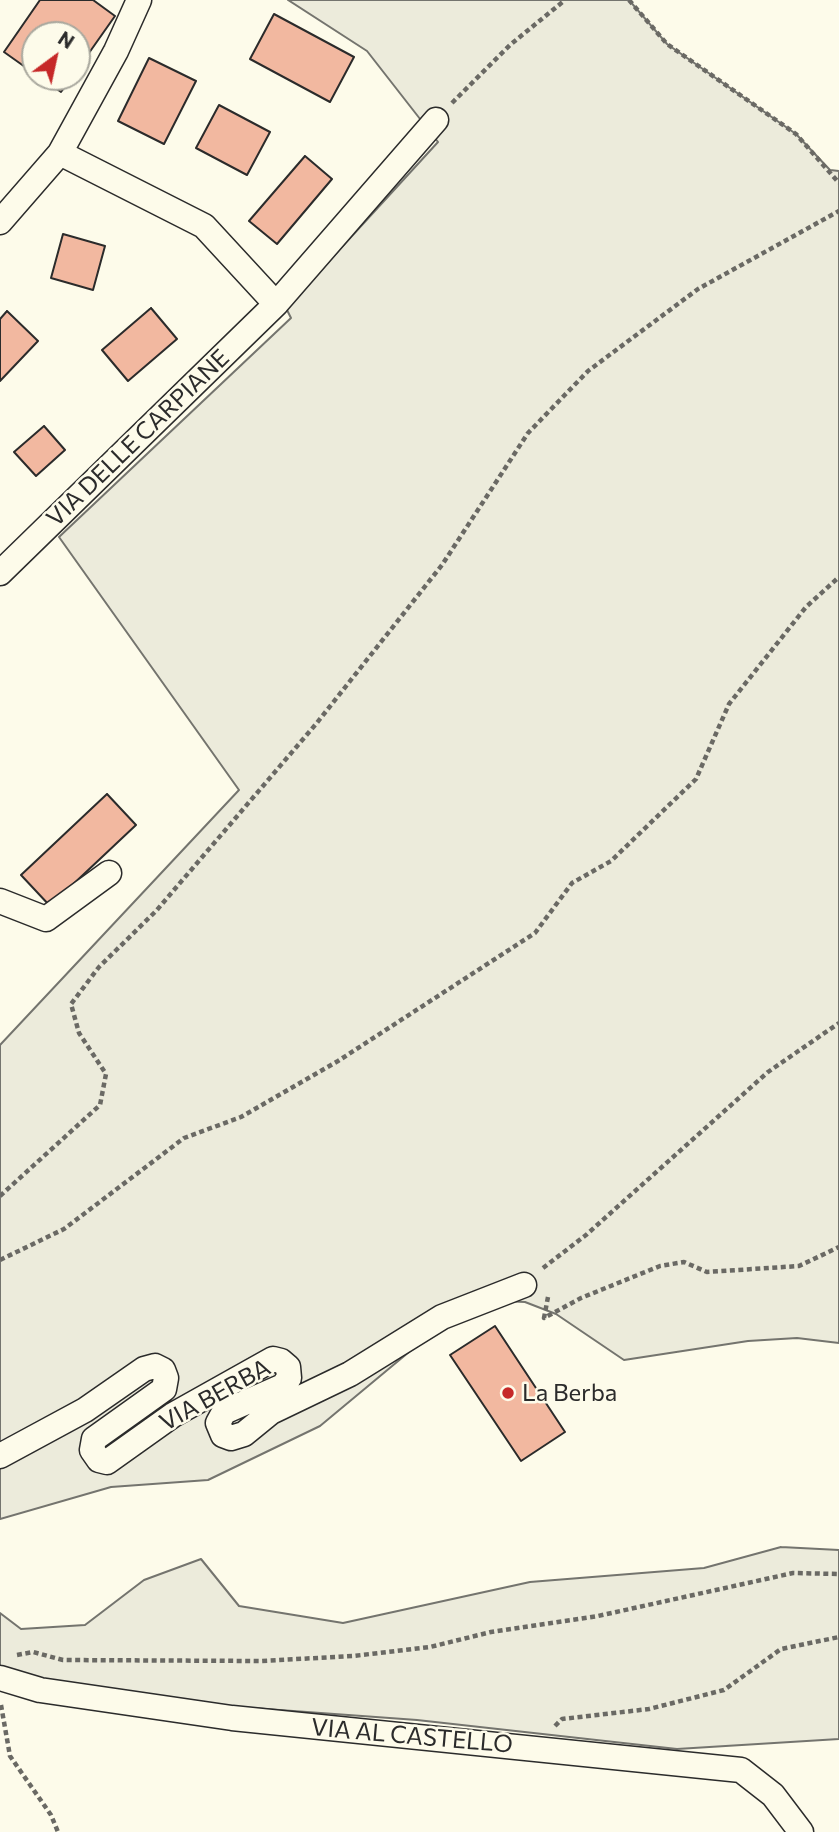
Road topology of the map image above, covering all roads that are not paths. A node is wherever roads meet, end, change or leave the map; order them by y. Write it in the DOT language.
graph roads {
  1 [pos="139,0"];
  2 [pos="436,120"];
  3 [pos="60,153"];
  4 [pos="0,222"];
  5 [pos="276,304"];
  6 [pos="0,573"];
  7 [pos="109,873"];
  8 [pos="0,901"];
  9 [pos="524,1285"];
  10 [pos="0,1457"];
  11 [pos="5,1667"];
  12 [pos="801,1832"];
  1 -- 3 [label="street"];
  2 -- 5 [label="street, VIA DELLE CARPIANE"];
  3 -- 4 [label="street"];
  3 -- 5 [label="street"];
  5 -- 6 [label="street, VIA DELLE CARPIANE"];
  7 -- 8 [label="street"];
  9 -- 10 [label="street, VIA BERBA"];
  11 -- 12 [label="street, VIA AL CASTELLO"];
}
